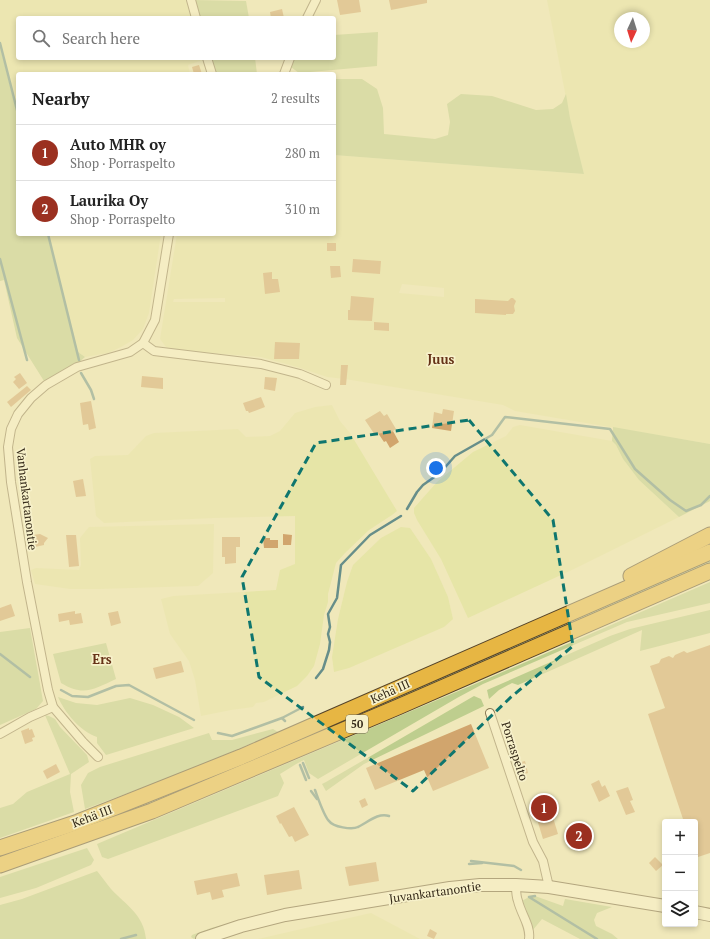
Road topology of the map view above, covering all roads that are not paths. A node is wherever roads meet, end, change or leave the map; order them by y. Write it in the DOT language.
graph roads {
  1 [pos="191,0"];
  2 [pos="316,0"];
  3 [pos="195,16"];
  4 [pos="308,16"];
  5 [pos="208,60"];
  6 [pos="289,60"];
  7 [pos="211,72"];
  8 [pos="285,72"];
  9 [pos="169,236"];
  10 [pos="144,343"];
  11 [pos="326,385"];
  12 [pos="710,535"];
  13 [pos="710,552"];
  14 [pos="710,571"];
  15 [pos="569,614"];
  16 [pos="53,707"];
  17 [pos="490,713"];
  18 [pos="0,734"];
  19 [pos="98,757"];
  20 [pos="0,848"];
  21 [pos="0,865"];
  22 [pos="516,885"];
  23 [pos="549,887"];
  24 [pos="662,906"];
  25 [pos="698,913"];
  26 [pos="710,915"];
  27 [pos="206,939"];
  28 [pos="529,939"];
  1 -- 3 [label="street"];
  2 -- 4 [label="street"];
  5 -- 7 [label="street"];
  6 -- 8 [label="street"];
  9 -- 10 [label="street"];
  10 -- 11 [label="street"];
  10 -- 16 [label="street, Vanhankartanontie"];
  12 -- 15 [label="highway"];
  13 -- 15 [label="highway, Kehä III / 50"];
  14 -- 21 [label="highway, Kehä III / 50"];
  15 -- 20 [label="highway, Kehä III / 50"];
  16 -- 18 [label="street"];
  16 -- 19 [label="street, Vanhankartanontie"];
  17 -- 23 [label="street, Porraspelto"];
  22 -- 23 [label="main road, Juvankartanontie"];
  22 -- 27 [label="main road, Juvankartanontie"];
  22 -- 28 [label="street"];
  23 -- 24 [label="main road, Juvankartanontie"];
  25 -- 26 [label="main road"];
}
